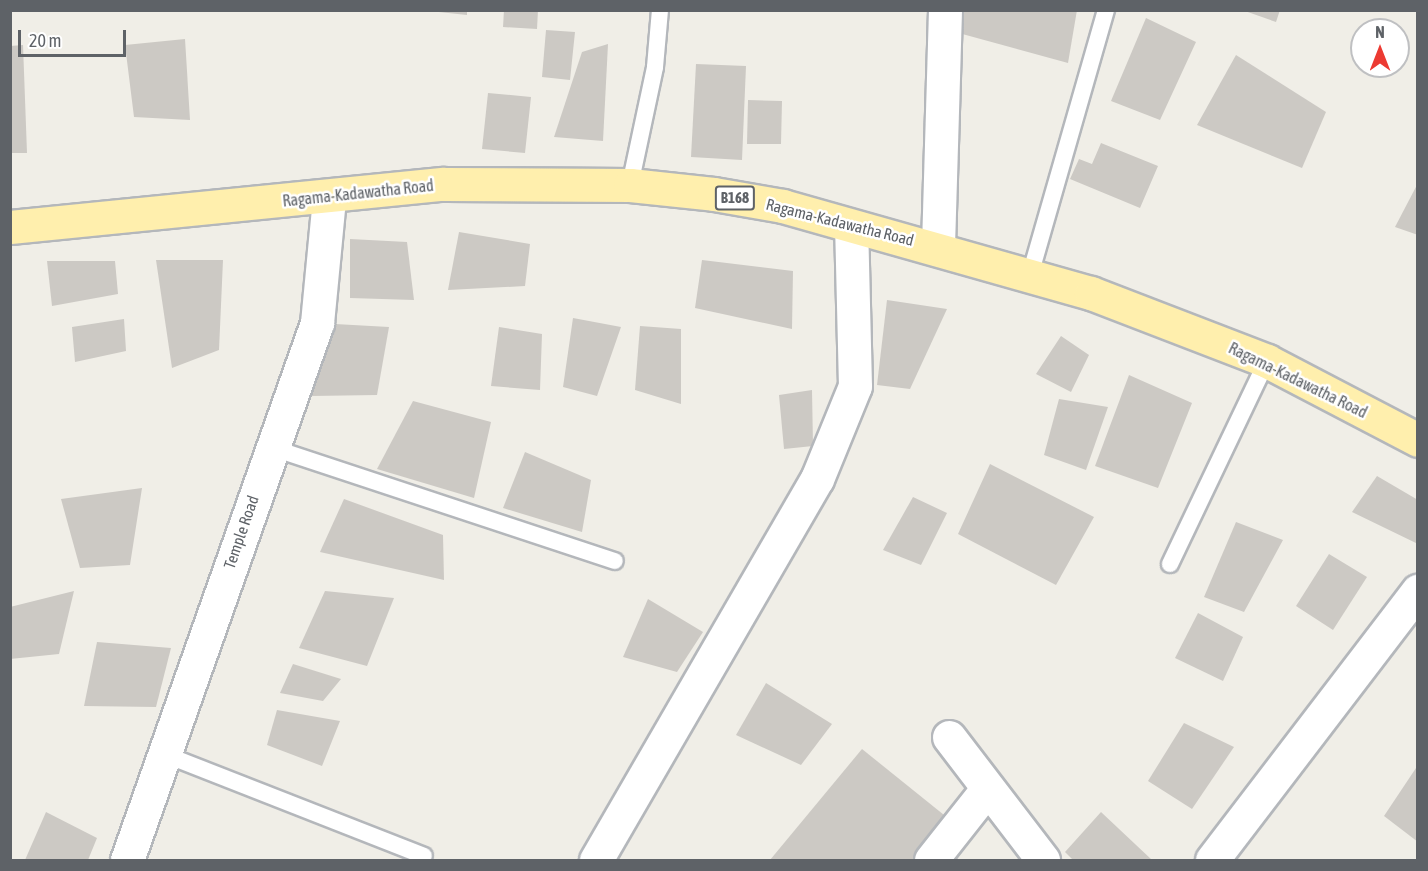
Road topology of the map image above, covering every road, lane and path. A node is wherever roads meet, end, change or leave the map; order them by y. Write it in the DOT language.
graph roads {
  1 [pos="660,10"];
  2 [pos="945,10"];
  3 [pos="1106,10"];
  4 [pos="630,185"];
  5 [pos="329,198"];
  6 [pos="851,226"];
  7 [pos="10,227"];
  8 [pos="938,246"];
  9 [pos="1030,274"];
  10 [pos="1267,361"];
  11 [pos="1418,440"];
  12 [pos="270,447"];
  13 [pos="615,561"];
  14 [pos="1170,564"];
  15 [pos="1418,591"];
  16 [pos="949,737"];
  17 [pos="164,754"];
  18 [pos="987,789"];
  19 [pos="424,856"];
  20 [pos="127,861"];
  21 [pos="596,861"];
  22 [pos="931,861"];
  23 [pos="1043,861"];
  24 [pos="1212,861"];
  1 -- 4 [label="lane"];
  2 -- 8 [label="street"];
  3 -- 9 [label="lane"];
  4 -- 5 [label="main road, Ragama-Kadawatha Road / B168"];
  4 -- 6 [label="main road, Ragama-Kadawatha Road / B168"];
  5 -- 7 [label="main road, Ragama-Kadawatha Road / B168"];
  5 -- 12 [label="street, Temple Road"];
  6 -- 8 [label="main road, Ragama-Kadawatha Road / B168"];
  6 -- 21 [label="street"];
  8 -- 9 [label="main road, Ragama-Kadawatha Road / B168"];
  9 -- 10 [label="main road, Ragama-Kadawatha Road / B168"];
  10 -- 11 [label="main road, Ragama-Kadawatha Road / B168"];
  10 -- 14 [label="lane"];
  12 -- 13 [label="lane"];
  12 -- 17 [label="street, Temple Road"];
  15 -- 24 [label="street"];
  16 -- 18 [label="street"];
  17 -- 19 [label="lane"];
  17 -- 20 [label="street, Temple Road"];
  18 -- 22 [label="street"];
  18 -- 23 [label="street"];
}
